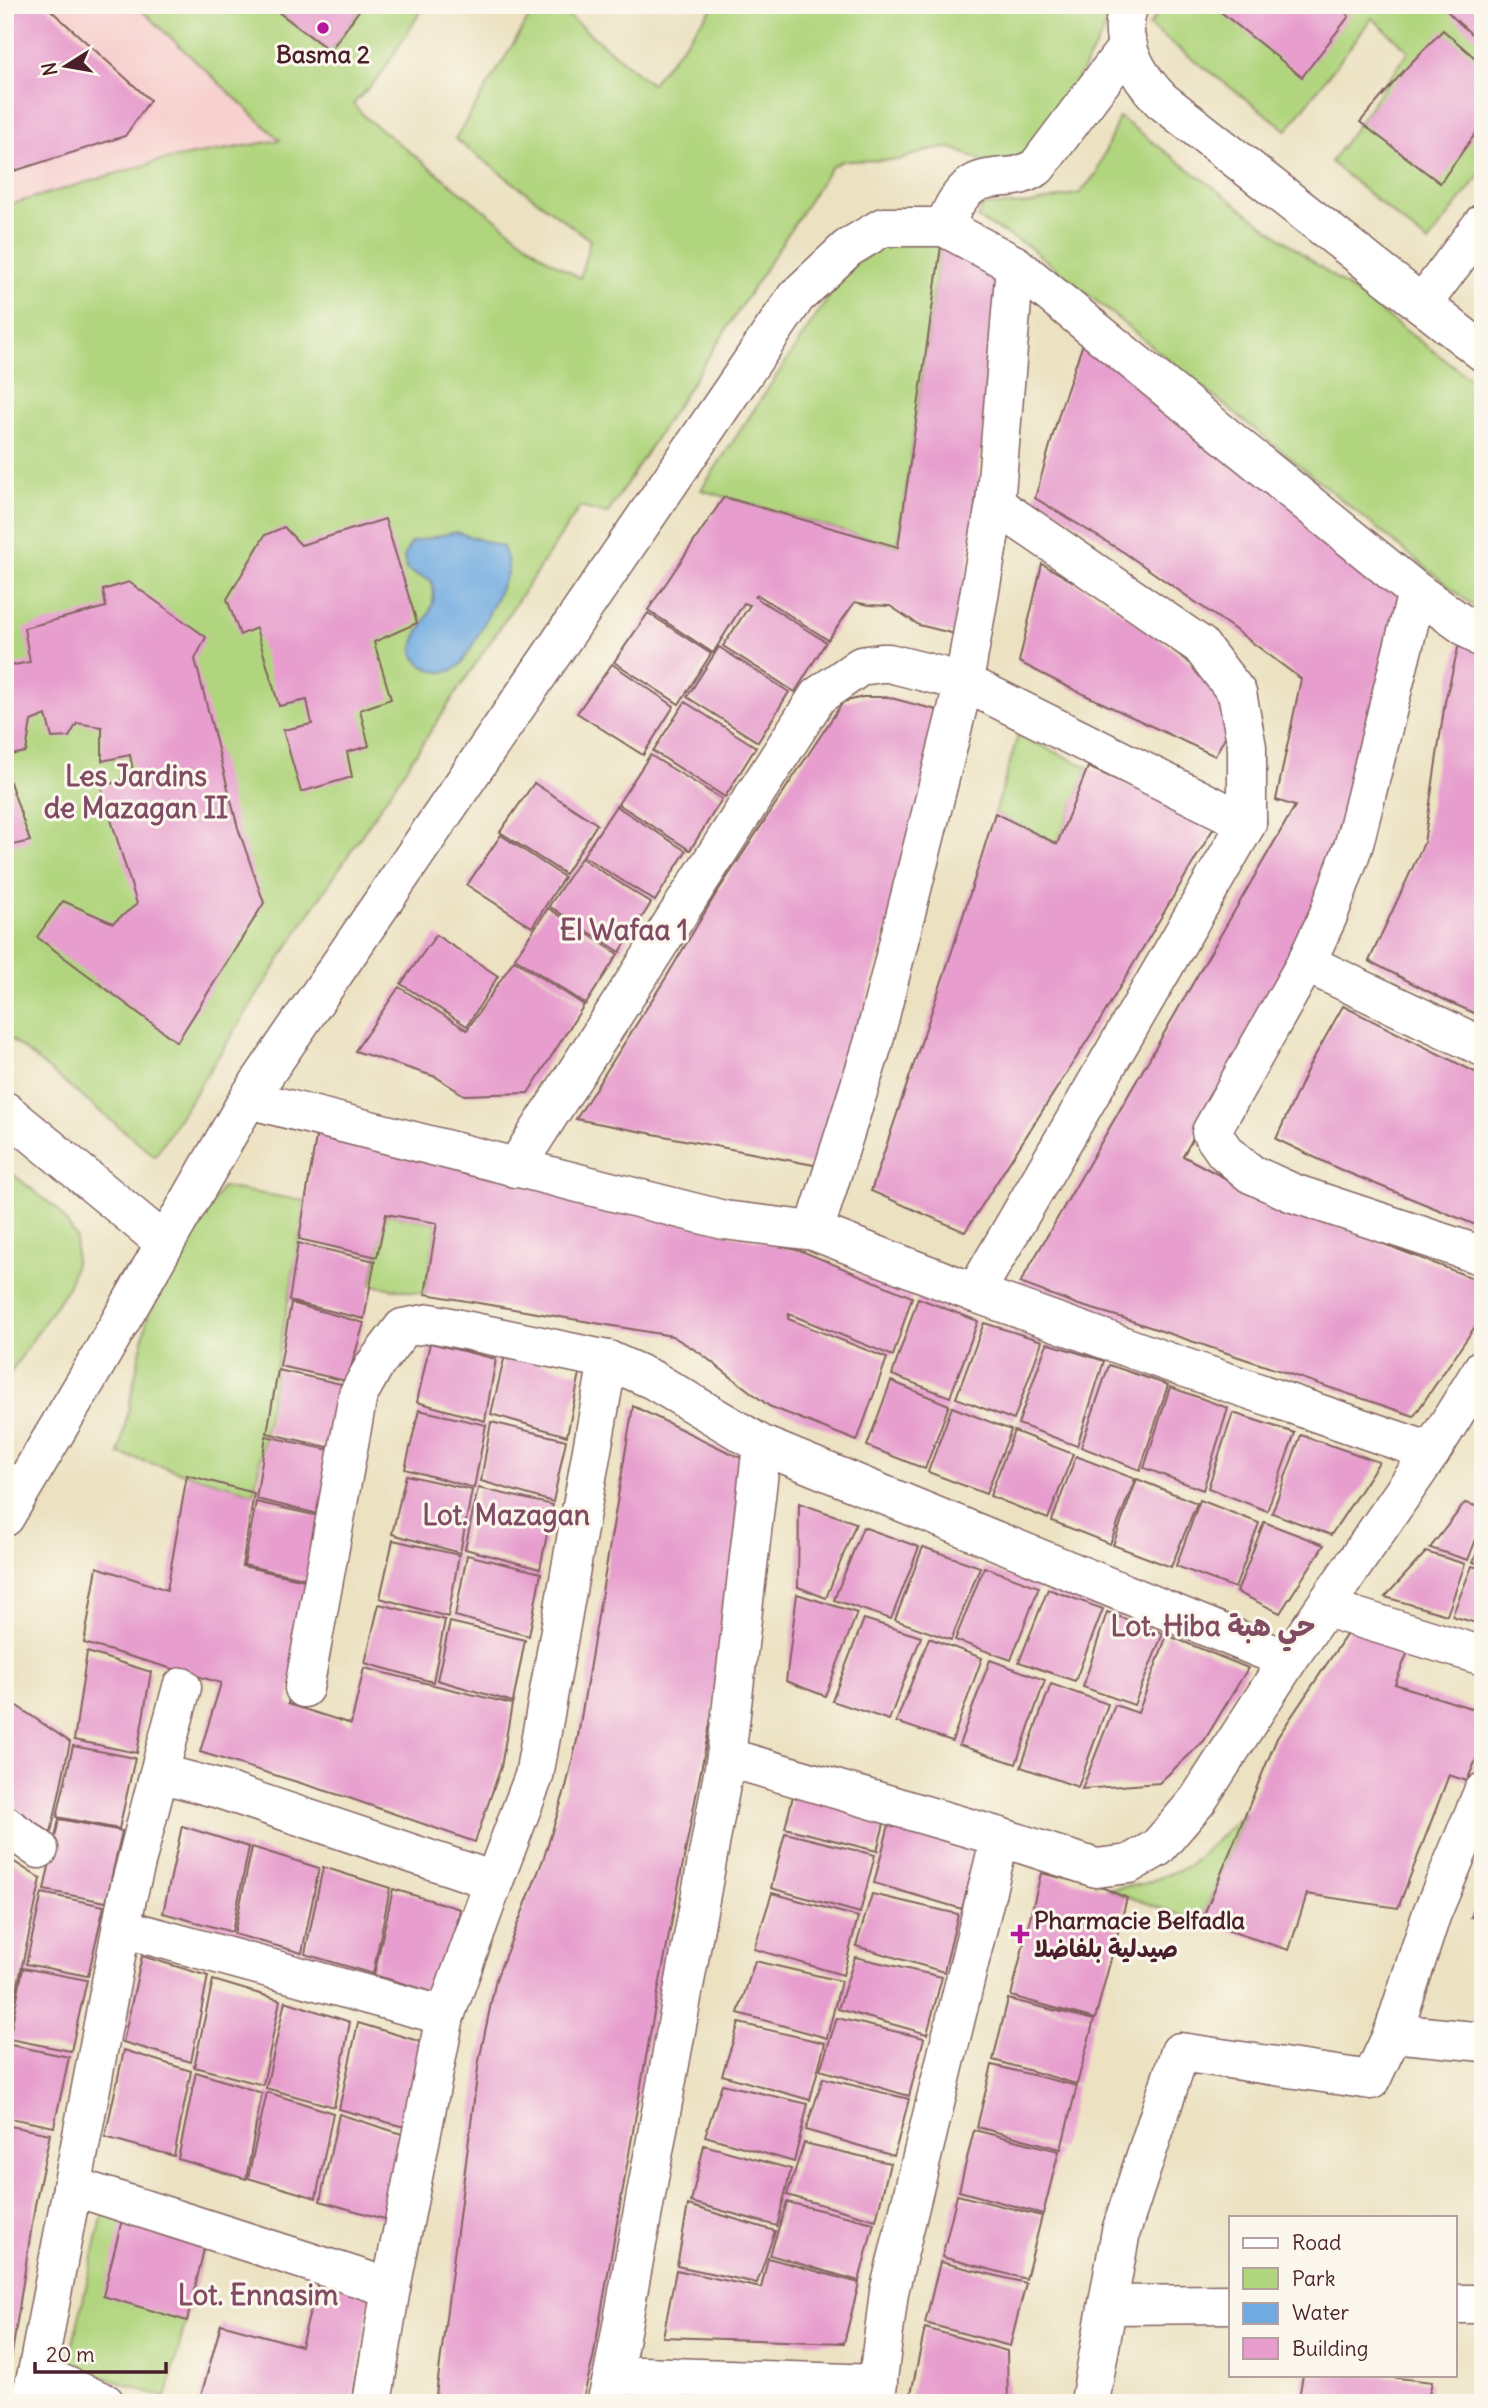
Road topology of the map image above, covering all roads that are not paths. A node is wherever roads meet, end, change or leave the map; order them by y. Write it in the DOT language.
graph roads {
  1 [pos="1129,5"];
  2 [pos="1128,46"];
  3 [pos="1483,223"];
  4 [pos="944,226"];
  5 [pos="1015,265"];
  6 [pos="1422,304"];
  7 [pos="1483,352"];
  8 [pos="995,504"];
  9 [pos="1417,592"];
  10 [pos="1483,639"];
  11 [pos="964,682"];
  12 [pos="1247,823"];
  13 [pos="1306,963"];
  14 [pos="1483,1047"];
  15 [pos="248,1100"];
  16 [pos="5,1111"];
  17 [pos="515,1168"];
  18 [pos="814,1231"];
  19 [pos="165,1242"];
  20 [pos="1483,1256"];
  21 [pos="975,1293"];
  22 [pos="608,1360"];
  23 [pos="1483,1368"];
  24 [pos="762,1445"];
  25 [pos="1431,1452"];
  26 [pos="5,1517"];
  27 [pos="1326,1608"];
  28 [pos="1483,1656"];
  29 [pos="1288,1661"];
  30 [pos="182,1687"];
  31 [pos="304,1688"];
  32 [pos="726,1757"];
  33 [pos="159,1773"];
  34 [pos="1483,1792"];
  35 [pos="5,1825"];
  36 [pos="1000,1837"];
  37 [pos="39,1849"];
  38 [pos="494,1881"];
  39 [pos="122,1928"];
  40 [pos="445,2016"];
  41 [pos="1393,2033"];
  42 [pos="1483,2042"];
  43 [pos="72,2186"];
  44 [pos="391,2288"];
  45 [pos="1229,2304"];
  46 [pos="1456,2304"];
  47 [pos="1483,2304"];
  48 [pos="1108,2305"];
  49 [pos="33,2388"];
  50 [pos="610,2389"];
  51 [pos="876,2393"];
  52 [pos="1091,2396"];
  53 [pos="105,2403"];
  54 [pos="372,2403"];
  1 -- 2 [label="street"];
  2 -- 4 [label="street"];
  2 -- 6 [label="street"];
  3 -- 6 [label="street"];
  4 -- 5 [label="street"];
  4 -- 15 [label="street"];
  5 -- 8 [label="street"];
  5 -- 9 [label="street"];
  6 -- 7 [label="street"];
  8 -- 11 [label="street"];
  8 -- 12 [label="street"];
  9 -- 10 [label="street"];
  9 -- 13 [label="street"];
  11 -- 12 [label="street"];
  11 -- 17 [label="street"];
  11 -- 18 [label="street"];
  12 -- 21 [label="street"];
  13 -- 14 [label="street"];
  13 -- 20 [label="street"];
  15 -- 17 [label="street"];
  15 -- 19 [label="street"];
  16 -- 19 [label="street"];
  17 -- 18 [label="street"];
  18 -- 21 [label="street"];
  19 -- 26 [label="street"];
  21 -- 25 [label="street"];
  22 -- 24 [label="street"];
  22 -- 31 [label="street"];
  22 -- 38 [label="street"];
  23 -- 25 [label="street"];
  24 -- 29 [label="street"];
  24 -- 32 [label="street"];
  25 -- 27 [label="street"];
  27 -- 28 [label="street"];
  27 -- 29 [label="street"];
  29 -- 36 [label="street"];
  30 -- 33 [label="street"];
  32 -- 36 [label="street"];
  32 -- 50 [label="street"];
  33 -- 38 [label="street"];
  33 -- 39 [label="street"];
  34 -- 41 [label="street"];
  35 -- 37 [label="street"];
  36 -- 51 [label="street"];
  38 -- 40 [label="street"];
  39 -- 40 [label="street"];
  39 -- 43 [label="street"];
  40 -- 44 [label="street"];
  41 -- 42 [label="street"];
  41 -- 48 [label="street"];
  43 -- 44 [label="street"];
  43 -- 49 [label="street"];
  44 -- 54 [label="street"];
  45 -- 48 [label="street"];
  46 -- 47 [label="street"];
  48 -- 52 [label="street"];
  49 -- 53 [label="street"];
  50 -- 51 [label="street"];
}
